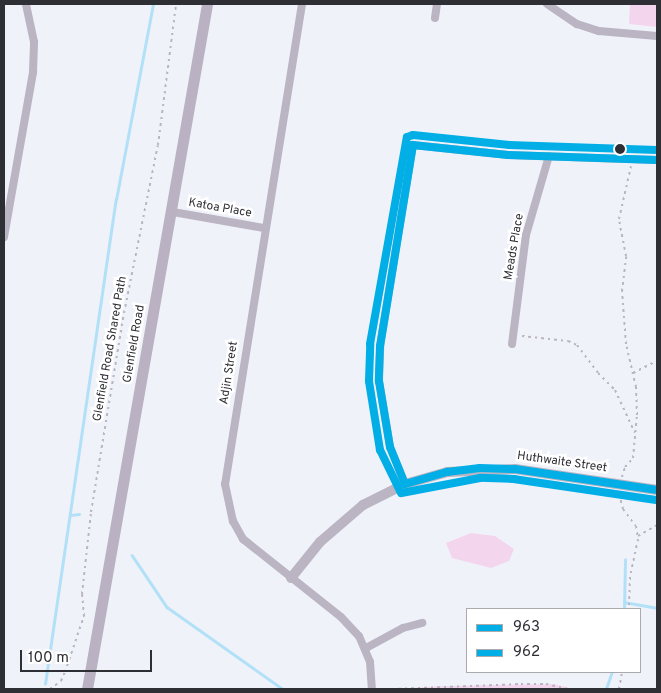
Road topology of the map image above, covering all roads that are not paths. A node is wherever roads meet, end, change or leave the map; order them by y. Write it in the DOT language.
graph roads {
  1 [pos="26,4"];
  2 [pos="207,4"];
  3 [pos="302,4"];
  4 [pos="437,4"];
  5 [pos="547,4"];
  6 [pos="435,18"];
  7 [pos="657,36"];
  8 [pos="549,156"];
  9 [pos="657,160"];
  10 [pos="172,212"];
  11 [pos="264,228"];
  12 [pos="4,237"];
  13 [pos="512,344"];
  14 [pos="405,484"];
  15 [pos="657,490"];
  16 [pos="291,578"];
  17 [pos="422,623"];
  18 [pos="366,648"];
  19 [pos="86,689"];
  20 [pos="372,689"];
  1 -- 12 [label="street"];
  2 -- 10 [label="main road, Glenfield Road"];
  3 -- 11 [label="street, Adjin Street"];
  4 -- 6 [label="street"];
  5 -- 7 [label="street"];
  8 -- 9 [label="street"];
  8 -- 13 [label="street, Meads Place"];
  8 -- 14 [label="street"];
  10 -- 11 [label="street, Katoa Place"];
  10 -- 19 [label="main road, Glenfield Road"];
  11 -- 16 [label="street, Adjin Street"];
  14 -- 15 [label="street, Huthwaite Street"];
  14 -- 16 [label="street, Huthwaite Street"];
  16 -- 18 [label="street, Adjin Street"];
  17 -- 18 [label="street"];
  18 -- 20 [label="street, Adjin Street"];
}
